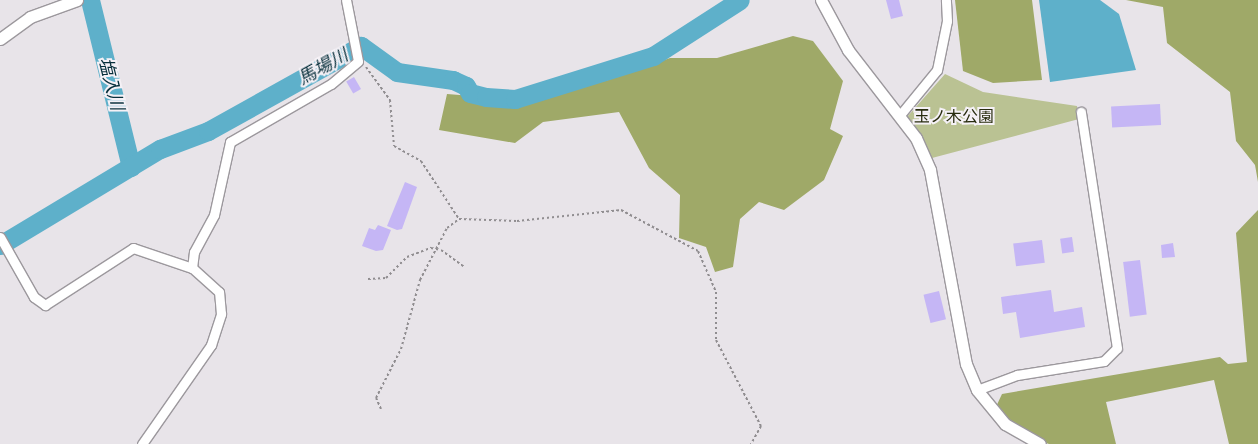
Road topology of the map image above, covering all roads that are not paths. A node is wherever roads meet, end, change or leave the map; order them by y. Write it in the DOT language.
graph roads {
  1 [pos="77,0"];
  2 [pos="346,0"];
  3 [pos="821,0"];
  4 [pos="946,0"];
  5 [pos="0,39"];
  6 [pos="1081,112"];
  7 [pos="900,116"];
  8 [pos="0,237"];
  9 [pos="192,268"];
  10 [pos="977,390"];
  11 [pos="142,444"];
  12 [pos="1040,444"];
  1 -- 5 [label="street"];
  2 -- 9 [label="street"];
  3 -- 7 [label="street"];
  4 -- 7 [label="street"];
  6 -- 10 [label="street"];
  7 -- 10 [label="street"];
  8 -- 9 [label="street"];
  9 -- 11 [label="street"];
  10 -- 12 [label="street"];
}
